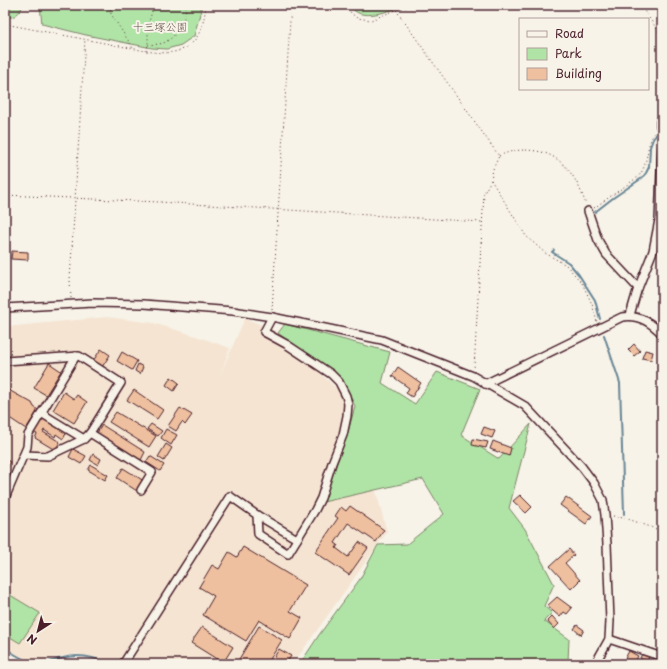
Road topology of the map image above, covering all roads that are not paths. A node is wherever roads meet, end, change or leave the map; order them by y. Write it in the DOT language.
graph roads {
  1 [pos="662,150"];
  2 [pos="588,211"];
  3 [pos="638,288"];
  4 [pos="5,308"];
  5 [pos="630,315"];
  6 [pos="272,317"];
  7 [pos="662,334"];
  8 [pos="76,356"];
  9 [pos="5,361"];
  10 [pos="485,384"];
  11 [pos="41,413"];
  12 [pos="90,434"];
  13 [pos="84,439"];
  14 [pos="24,455"];
  15 [pos="140,490"];
  16 [pos="5,498"];
  17 [pos="257,515"];
  18 [pos="297,539"];
  19 [pos="609,639"];
  20 [pos="662,657"];
  21 [pos="123,664"];
  22 [pos="595,664"];
  1 -- 3 [label="street"];
  2 -- 3 [label="street"];
  3 -- 5 [label="street"];
  4 -- 6 [label="street"];
  5 -- 7 [label="street"];
  5 -- 10 [label="street"];
  6 -- 10 [label="street"];
  6 -- 18 [label="street"];
  8 -- 9 [label="street"];
  8 -- 11 [label="street"];
  8 -- 12 [label="street"];
  10 -- 19 [label="street"];
  11 -- 13 [label="street"];
  11 -- 14 [label="street"];
  12 -- 13 [label="street"];
  12 -- 15 [label="street"];
  13 -- 14 [label="street"];
  14 -- 16 [label="street"];
  17 -- 18 [label="street"];
  17 -- 18 [label="street"];
  17 -- 21 [label="street"];
  19 -- 20 [label="street"];
  19 -- 22 [label="street"];
}
